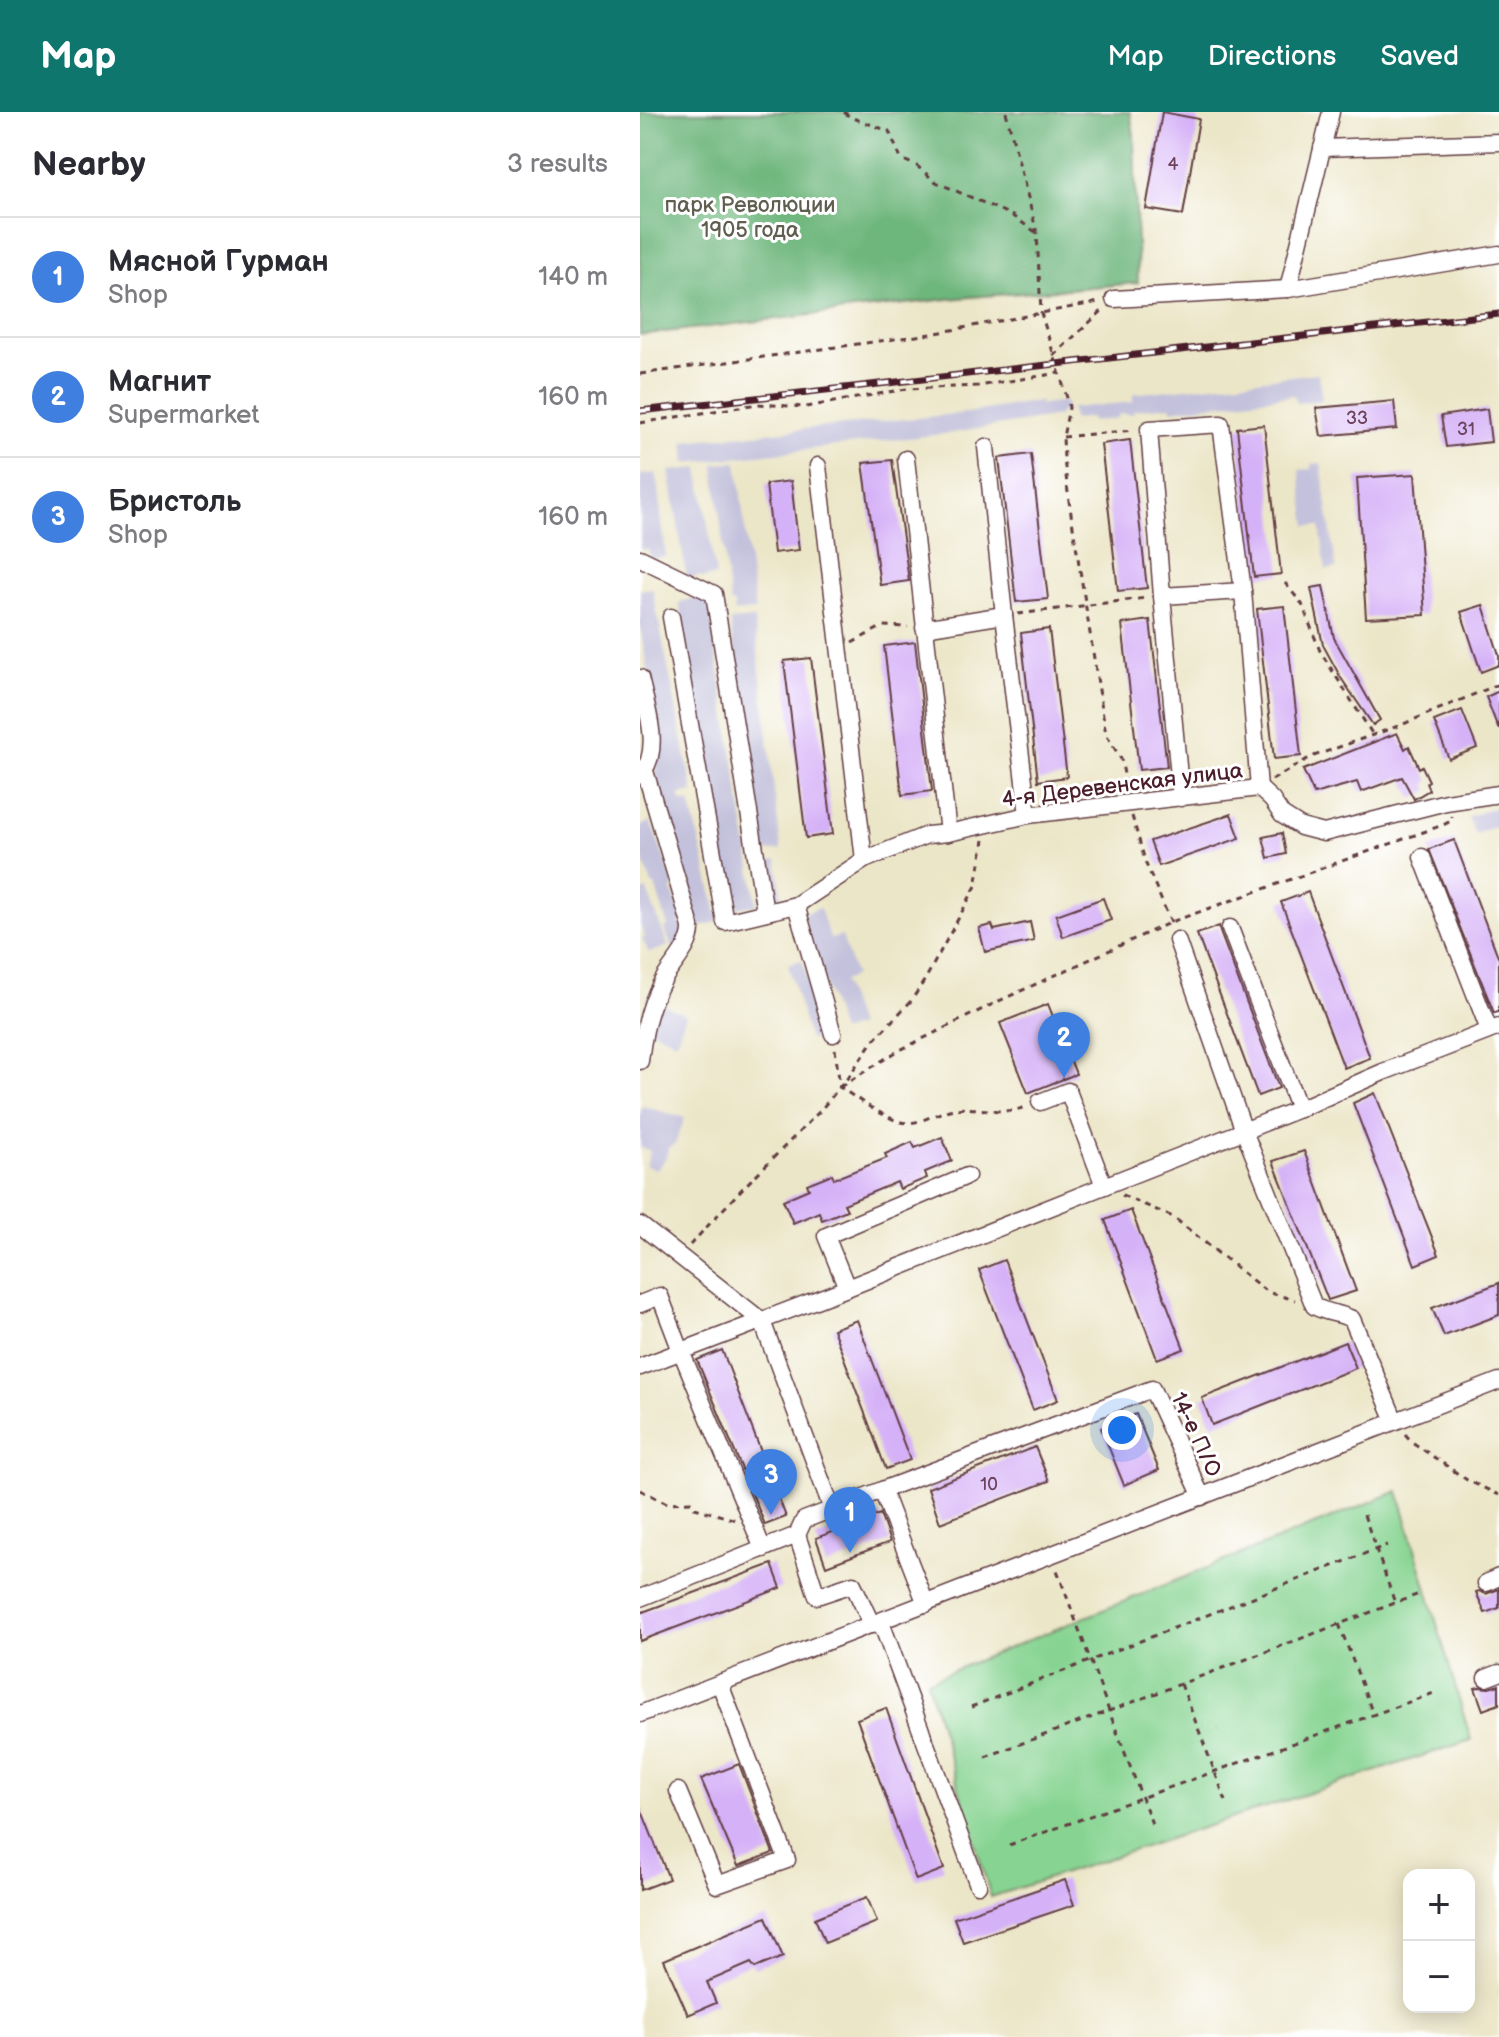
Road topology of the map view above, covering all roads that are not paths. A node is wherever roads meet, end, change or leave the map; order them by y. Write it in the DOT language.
graph roads {
  1 [pos="1331,112"];
  2 [pos="1499,142"];
  3 [pos="1322,148"];
  4 [pos="1499,254"];
  5 [pos="1288,289"];
  6 [pos="1114,299"];
  7 [pos="986,447"];
  8 [pos="906,459"];
  9 [pos="818,466"];
  10 [pos="640,558"];
  11 [pos="1243,591"];
  12 [pos="1162,596"];
  13 [pos="1004,615"];
  14 [pos="671,617"];
  15 [pos="924,628"];
  16 [pos="640,678"];
  17 [pos="642,773"];
  18 [pos="1259,788"];
  19 [pos="1499,794"];
  20 [pos="1181,798"];
  21 [pos="1028,815"];
  22 [pos="948,833"];
  23 [pos="1422,857"];
  24 [pos="864,860"];
  25 [pos="796,905"];
  26 [pos="765,912"];
  27 [pos="1230,928"];
  28 [pos="1177,940"];
  29 [pos="1494,1028"];
  30 [pos="833,1034"];
  31 [pos="640,1061"];
  32 [pos="1040,1102"];
  33 [pos="1299,1109"];
  34 [pos="1244,1131"];
  35 [pos="967,1176"];
  36 [pos="1104,1186"];
  37 [pos="640,1225"];
  38 [pos="847,1288"];
  39 [pos="640,1304"];
  40 [pos="762,1321"];
  41 [pos="681,1351"];
  42 [pos="640,1367"];
  43 [pos="1499,1381"];
  44 [pos="1395,1421"];
  45 [pos="882,1490"];
  46 [pos="1202,1497"];
  47 [pos="832,1509"];
  48 [pos="797,1535"];
  49 [pos="763,1549"];
  50 [pos="640,1598"];
  51 [pos="926,1604"];
  52 [pos="876,1624"];
  53 [pos="720,1684"];
  54 [pos="640,1714"];
  55 [pos="678,1791"];
  56 [pos="978,1885"];
  1 -- 3 [label="street"];
  2 -- 3 [label="street"];
  3 -- 5 [label="street"];
  4 -- 5 [label="street"];
  5 -- 6 [label="street"];
  7 -- 13 [label="street"];
  8 -- 15 [label="street"];
  9 -- 24 [label="street"];
  10 -- 26 [label="street"];
  11 -- 12 [label="street"];
  11 -- 12 [label="street"];
  11 -- 18 [label="street"];
  12 -- 20 [label="street"];
  13 -- 15 [label="street"];
  13 -- 21 [label="street"];
  14 -- 26 [label="street"];
  15 -- 22 [label="street"];
  16 -- 17 [label="street"];
  17 -- 31 [label="street"];
  18 -- 19 [label="street, 4-я Деревенская улица"];
  18 -- 20 [label="street, 4-я Деревенская улица"];
  20 -- 21 [label="street, 4-я Деревенская улица"];
  21 -- 22 [label="street, 4-я Деревенская улица"];
  22 -- 24 [label="street, 4-я Деревенская улица"];
  23 -- 29 [label="street"];
  24 -- 25 [label="street, 4-я Деревенская улица"];
  25 -- 26 [label="street"];
  25 -- 30 [label="street"];
  27 -- 33 [label="street"];
  28 -- 34 [label="street"];
  29 -- 33 [label="street"];
  32 -- 36 [label="street"];
  33 -- 34 [label="street"];
  34 -- 36 [label="street"];
  34 -- 44 [label="street"];
  35 -- 38 [label="street"];
  36 -- 38 [label="street"];
  37 -- 40 [label="street"];
  38 -- 40 [label="street"];
  39 -- 41 [label="street"];
  40 -- 41 [label="street"];
  40 -- 47 [label="street"];
  41 -- 42 [label="street"];
  41 -- 49 [label="street"];
  43 -- 44 [label="street"];
  44 -- 46 [label="street"];
  45 -- 46 [label="street, 14-е П/О"];
  45 -- 47 [label="street"];
  45 -- 51 [label="street"];
  46 -- 51 [label="street"];
  47 -- 48 [label="street"];
  48 -- 49 [label="street"];
  48 -- 52 [label="street"];
  49 -- 50 [label="street"];
  51 -- 52 [label="street"];
  52 -- 53 [label="street"];
  52 -- 56 [label="street"];
  53 -- 54 [label="street"];
  53 -- 55 [label="street"];
}
